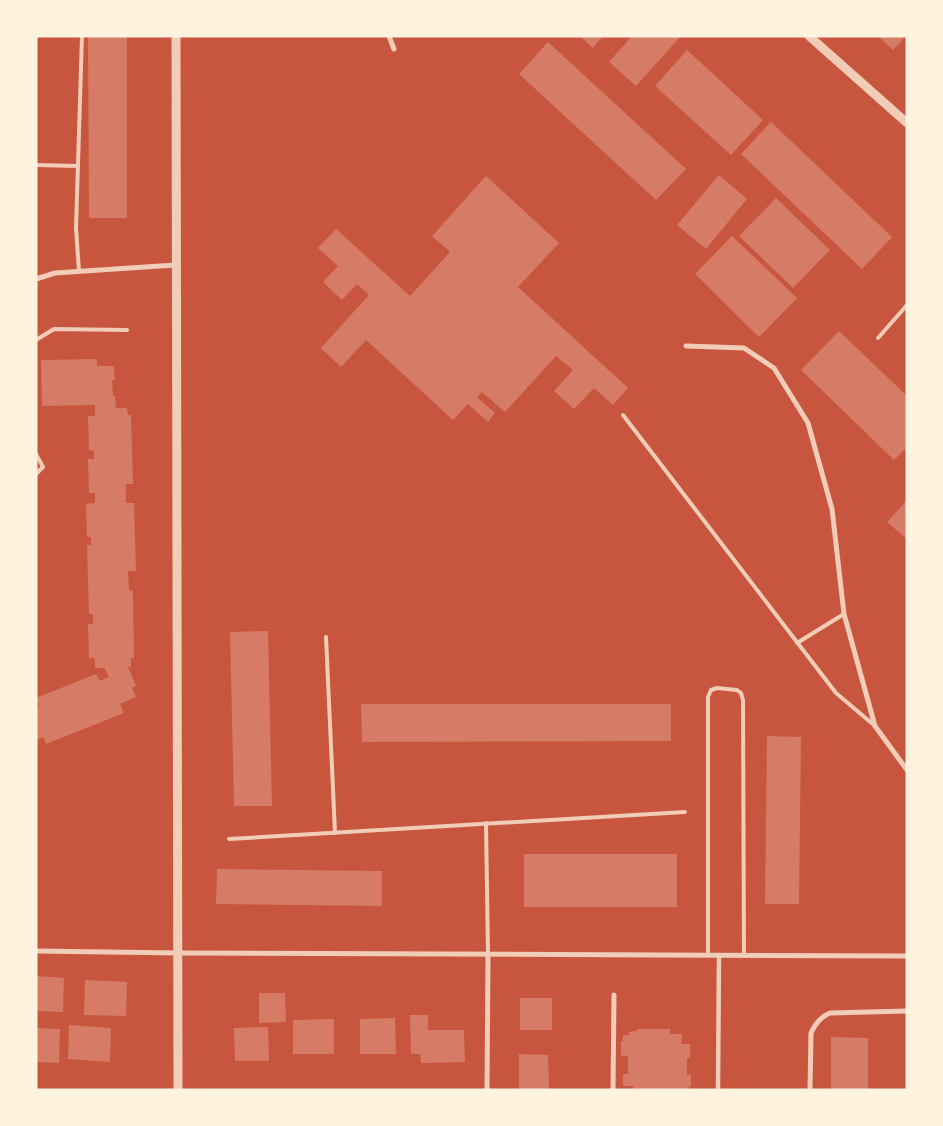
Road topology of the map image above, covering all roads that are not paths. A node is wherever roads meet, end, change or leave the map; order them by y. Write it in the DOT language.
graph roads {
  1 [pos="82,36"];
  2 [pos="176,36"];
  3 [pos="389,36"];
  4 [pos="809,36"];
  5 [pos="394,49"];
  6 [pos="907,123"];
  7 [pos="36,165"];
  8 [pos="78,166"];
  9 [pos="175,265"];
  10 [pos="79,271"];
  11 [pos="36,279"];
  12 [pos="907,304"];
  13 [pos="127,330"];
  14 [pos="878,338"];
  15 [pos="36,340"];
  16 [pos="686,346"];
  17 [pos="622,415"];
  18 [pos="36,454"];
  19 [pos="36,474"];
  20 [pos="844,614"];
  21 [pos="326,637"];
  22 [pos="797,642"];
  23 [pos="875,726"];
  24 [pos="907,770"];
  25 [pos="685,812"];
  26 [pos="486,824"];
  27 [pos="335,832"];
  28 [pos="229,839"];
  29 [pos="36,951"];
  30 [pos="179,953"];
  31 [pos="488,954"];
  32 [pos="708,955"];
  33 [pos="719,955"];
  34 [pos="744,955"];
  35 [pos="907,956"];
  36 [pos="614,995"];
  37 [pos="907,1011"];
  38 [pos="178,1090"];
  39 [pos="487,1090"];
  40 [pos="613,1090"];
  41 [pos="718,1090"];
  42 [pos="810,1090"];
  1 -- 8 [label="lane"];
  2 -- 9 [label="street"];
  3 -- 5 [label="street"];
  4 -- 6 [label="street"];
  7 -- 8 [label="lane"];
  8 -- 10 [label="lane"];
  9 -- 10 [label="street"];
  9 -- 30 [label="street"];
  10 -- 11 [label="street"];
  12 -- 14 [label="lane"];
  13 -- 15 [label="lane"];
  16 -- 20 [label="street"];
  17 -- 22 [label="lane"];
  18 -- 19 [label="lane"];
  20 -- 22 [label="lane"];
  20 -- 23 [label="street"];
  21 -- 27 [label="lane"];
  22 -- 23 [label="lane"];
  23 -- 24 [label="street"];
  25 -- 26 [label="lane"];
  26 -- 27 [label="lane"];
  26 -- 31 [label="lane"];
  27 -- 28 [label="lane"];
  29 -- 30 [label="street"];
  30 -- 31 [label="street"];
  30 -- 38 [label="street"];
  31 -- 32 [label="street"];
  31 -- 39 [label="street"];
  32 -- 33 [label="street"];
  32 -- 34 [label="lane"];
  33 -- 34 [label="street"];
  33 -- 41 [label="street"];
  34 -- 35 [label="street"];
  36 -- 40 [label="street"];
  37 -- 42 [label="street"];
}
